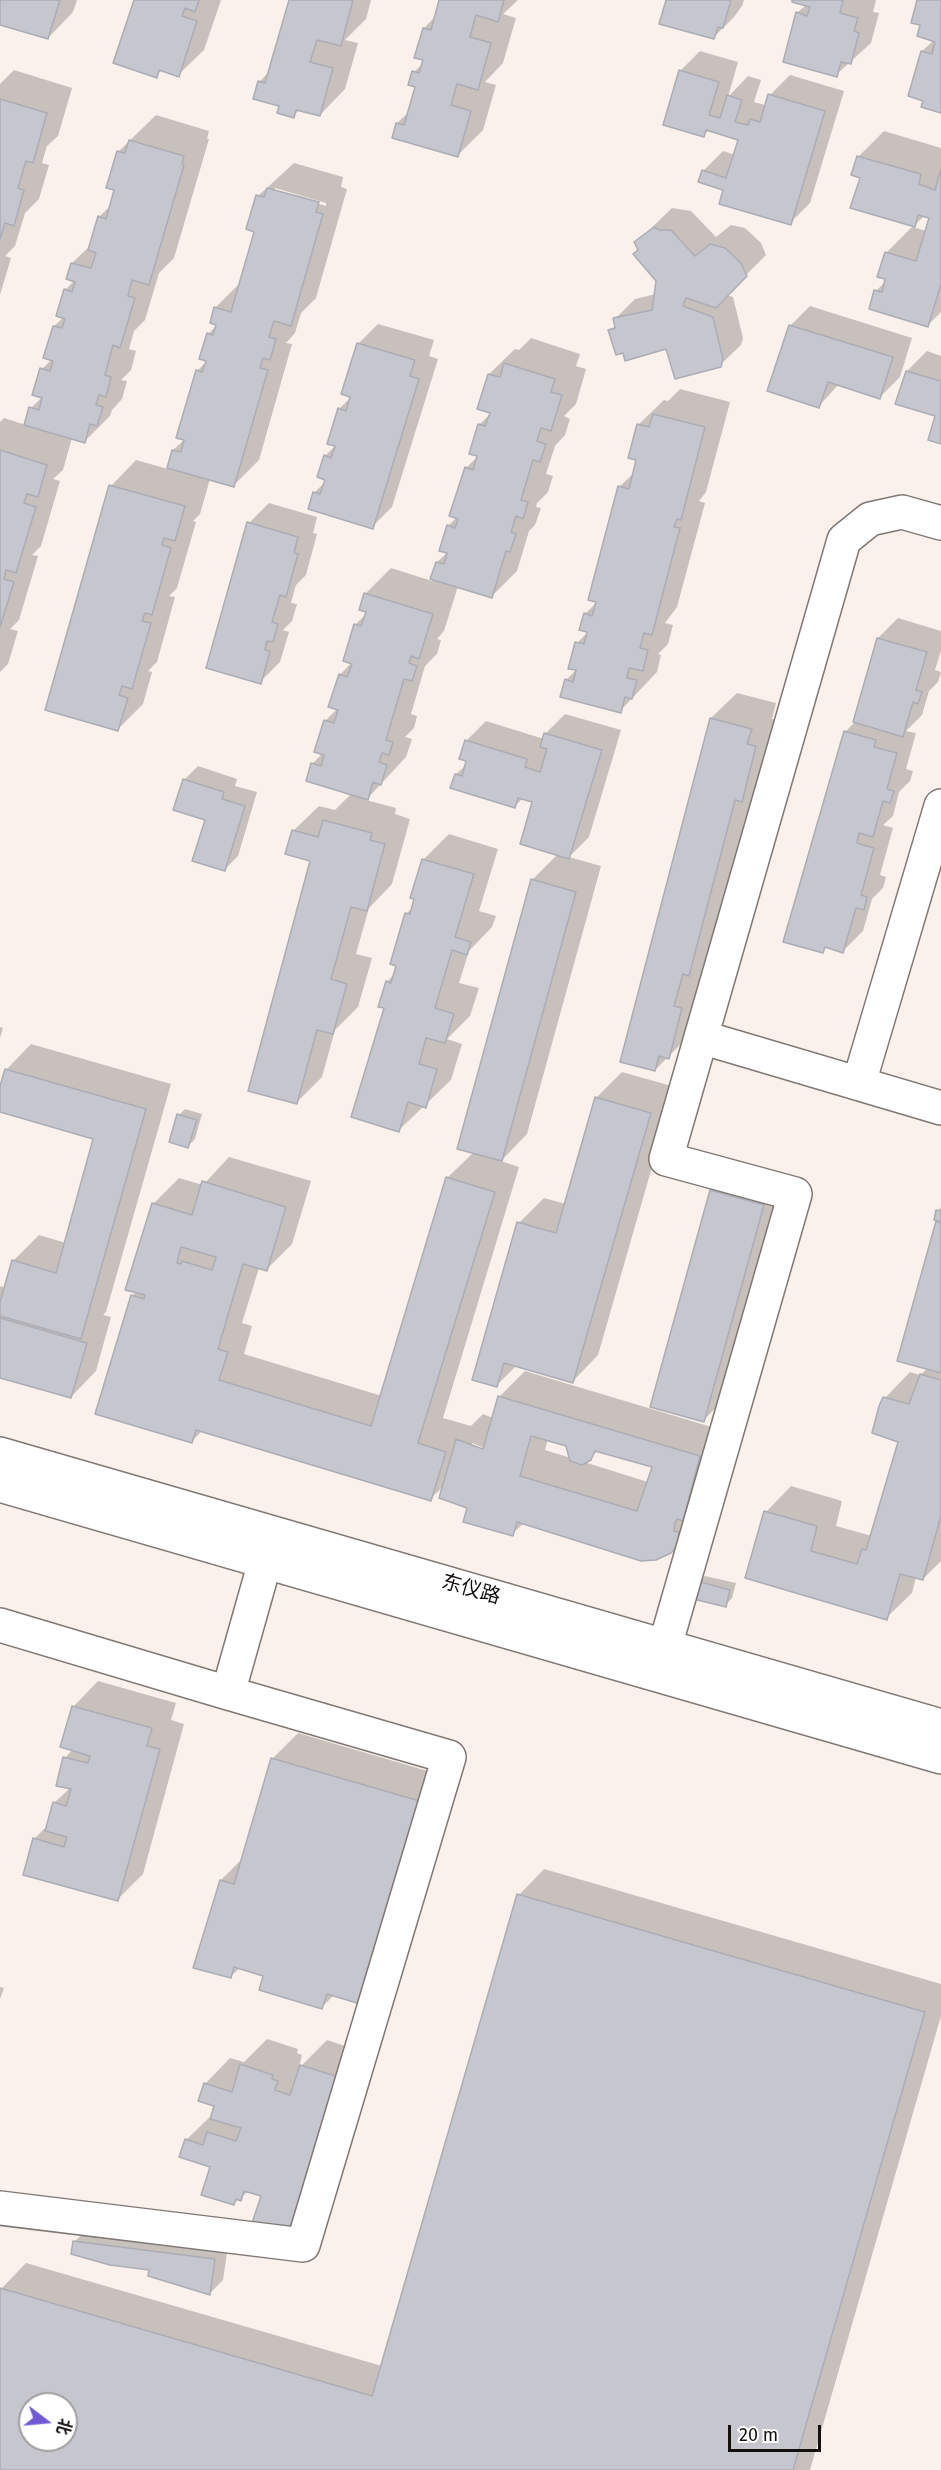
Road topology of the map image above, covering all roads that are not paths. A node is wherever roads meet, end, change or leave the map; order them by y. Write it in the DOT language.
graph roads {
  1 [pos="941,524"];
  2 [pos="941,806"];
  3 [pos="701,1037"];
  4 [pos="859,1083"];
  5 [pos="941,1108"];
  6 [pos="0,1454"];
  7 [pos="0,1485"];
  8 [pos="266,1562"];
  9 [pos="0,1625"];
  10 [pos="665,1646"];
  11 [pos="228,1692"];
  12 [pos="941,1726"];
  13 [pos="941,1757"];
  14 [pos="0,2208"];
  1 -- 3 [label="street"];
  2 -- 4 [label="street"];
  3 -- 4 [label="street"];
  3 -- 10 [label="street"];
  4 -- 5 [label="street"];
  6 -- 10 [label="street, 东仪路"];
  7 -- 8 [label="street, 东仪路"];
  8 -- 11 [label="street"];
  8 -- 13 [label="street, 东仪路"];
  9 -- 11 [label="street"];
  10 -- 12 [label="street, 东仪路"];
  11 -- 14 [label="street"];
}
